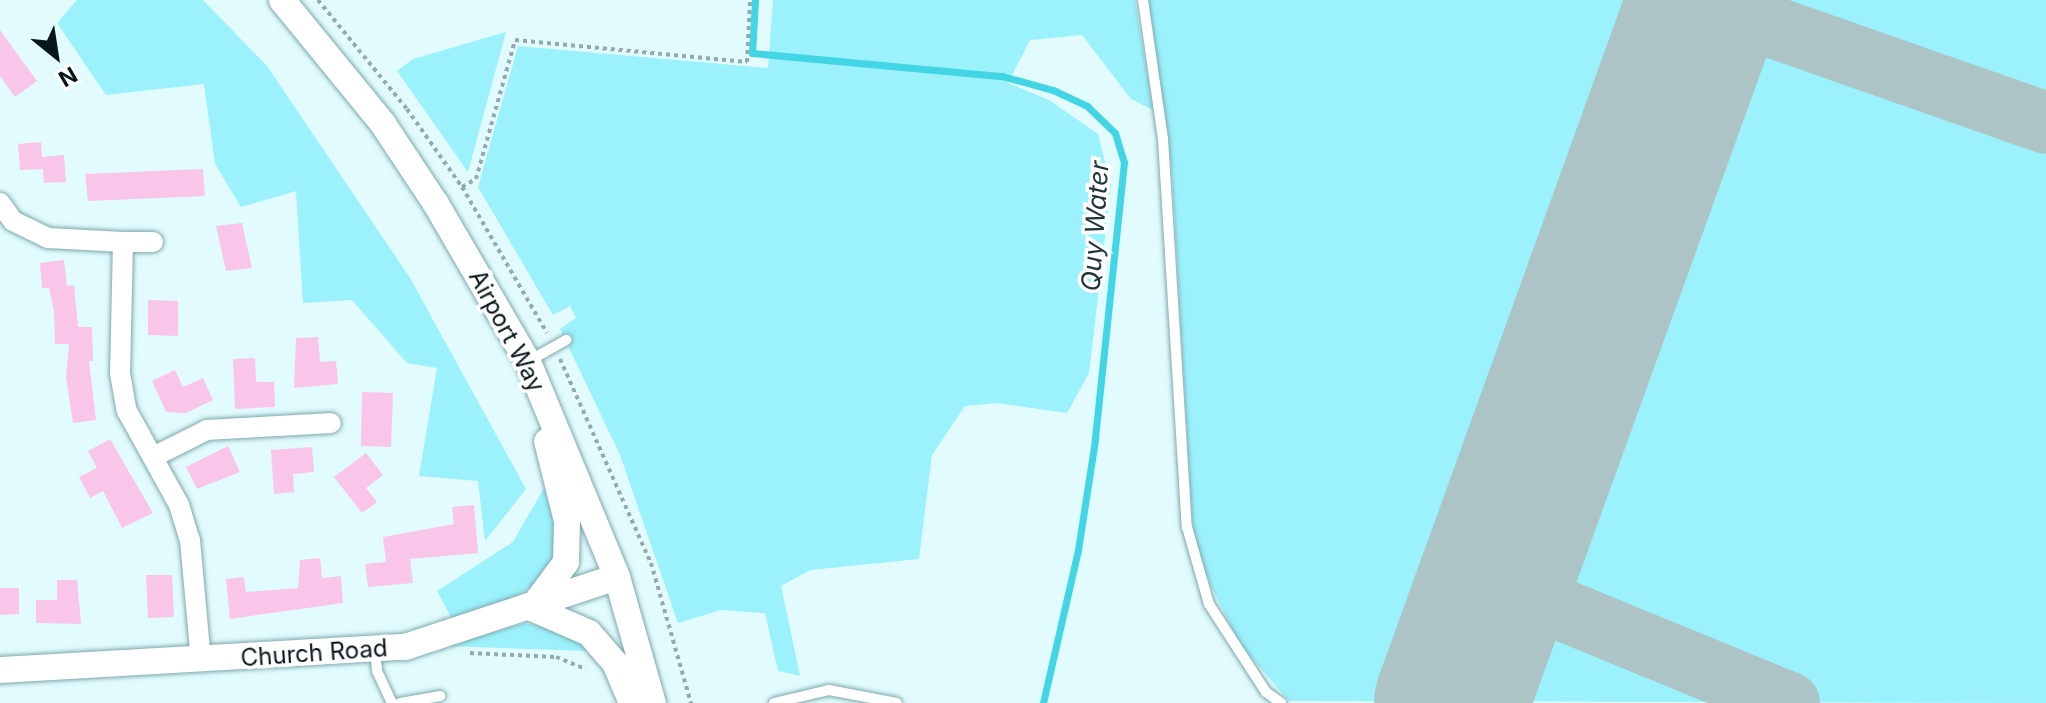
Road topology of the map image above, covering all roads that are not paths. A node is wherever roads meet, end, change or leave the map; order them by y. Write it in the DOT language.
graph roads {
  1 [pos="282,0"];
  2 [pos="1143,0"];
  3 [pos="0,203"];
  4 [pos="123,242"];
  5 [pos="153,242"];
  6 [pos="566,340"];
  7 [pos="528,362"];
  8 [pos="331,423"];
  9 [pos="153,457"];
  10 [pos="617,577"];
  11 [pos="532,608"];
  12 [pos="375,649"];
  13 [pos="201,661"];
  14 [pos="0,670"];
  15 [pos="1266,692"];
  16 [pos="440,696"];
  17 [pos="392,703"];
  18 [pos="400,703"];
  19 [pos="632,703"];
  20 [pos="653,703"];
  21 [pos="774,703"];
  22 [pos="897,703"];
  23 [pos="1257,703"];
  24 [pos="1281,703"];
  1 -- 7 [label="street, Airport Way"];
  2 -- 15 [label="lane"];
  3 -- 4 [label="street"];
  4 -- 5 [label="street"];
  4 -- 9 [label="street"];
  6 -- 7 [label="lane"];
  7 -- 10 [label="street, Airport Way"];
  7 -- 11 [label="street"];
  8 -- 9 [label="street"];
  9 -- 13 [label="street"];
  10 -- 11 [label="street, Church Road"];
  10 -- 20 [label="street, Airport Way"];
  11 -- 12 [label="street, Church Road"];
  11 -- 19 [label="street"];
  12 -- 13 [label="street, Church Road"];
  12 -- 17 [label="lane"];
  13 -- 14 [label="street, Church Road"];
  15 -- 23 [label="lane"];
  15 -- 24 [label="lane"];
  16 -- 18 [label="lane"];
  21 -- 22 [label="lane"];
}
